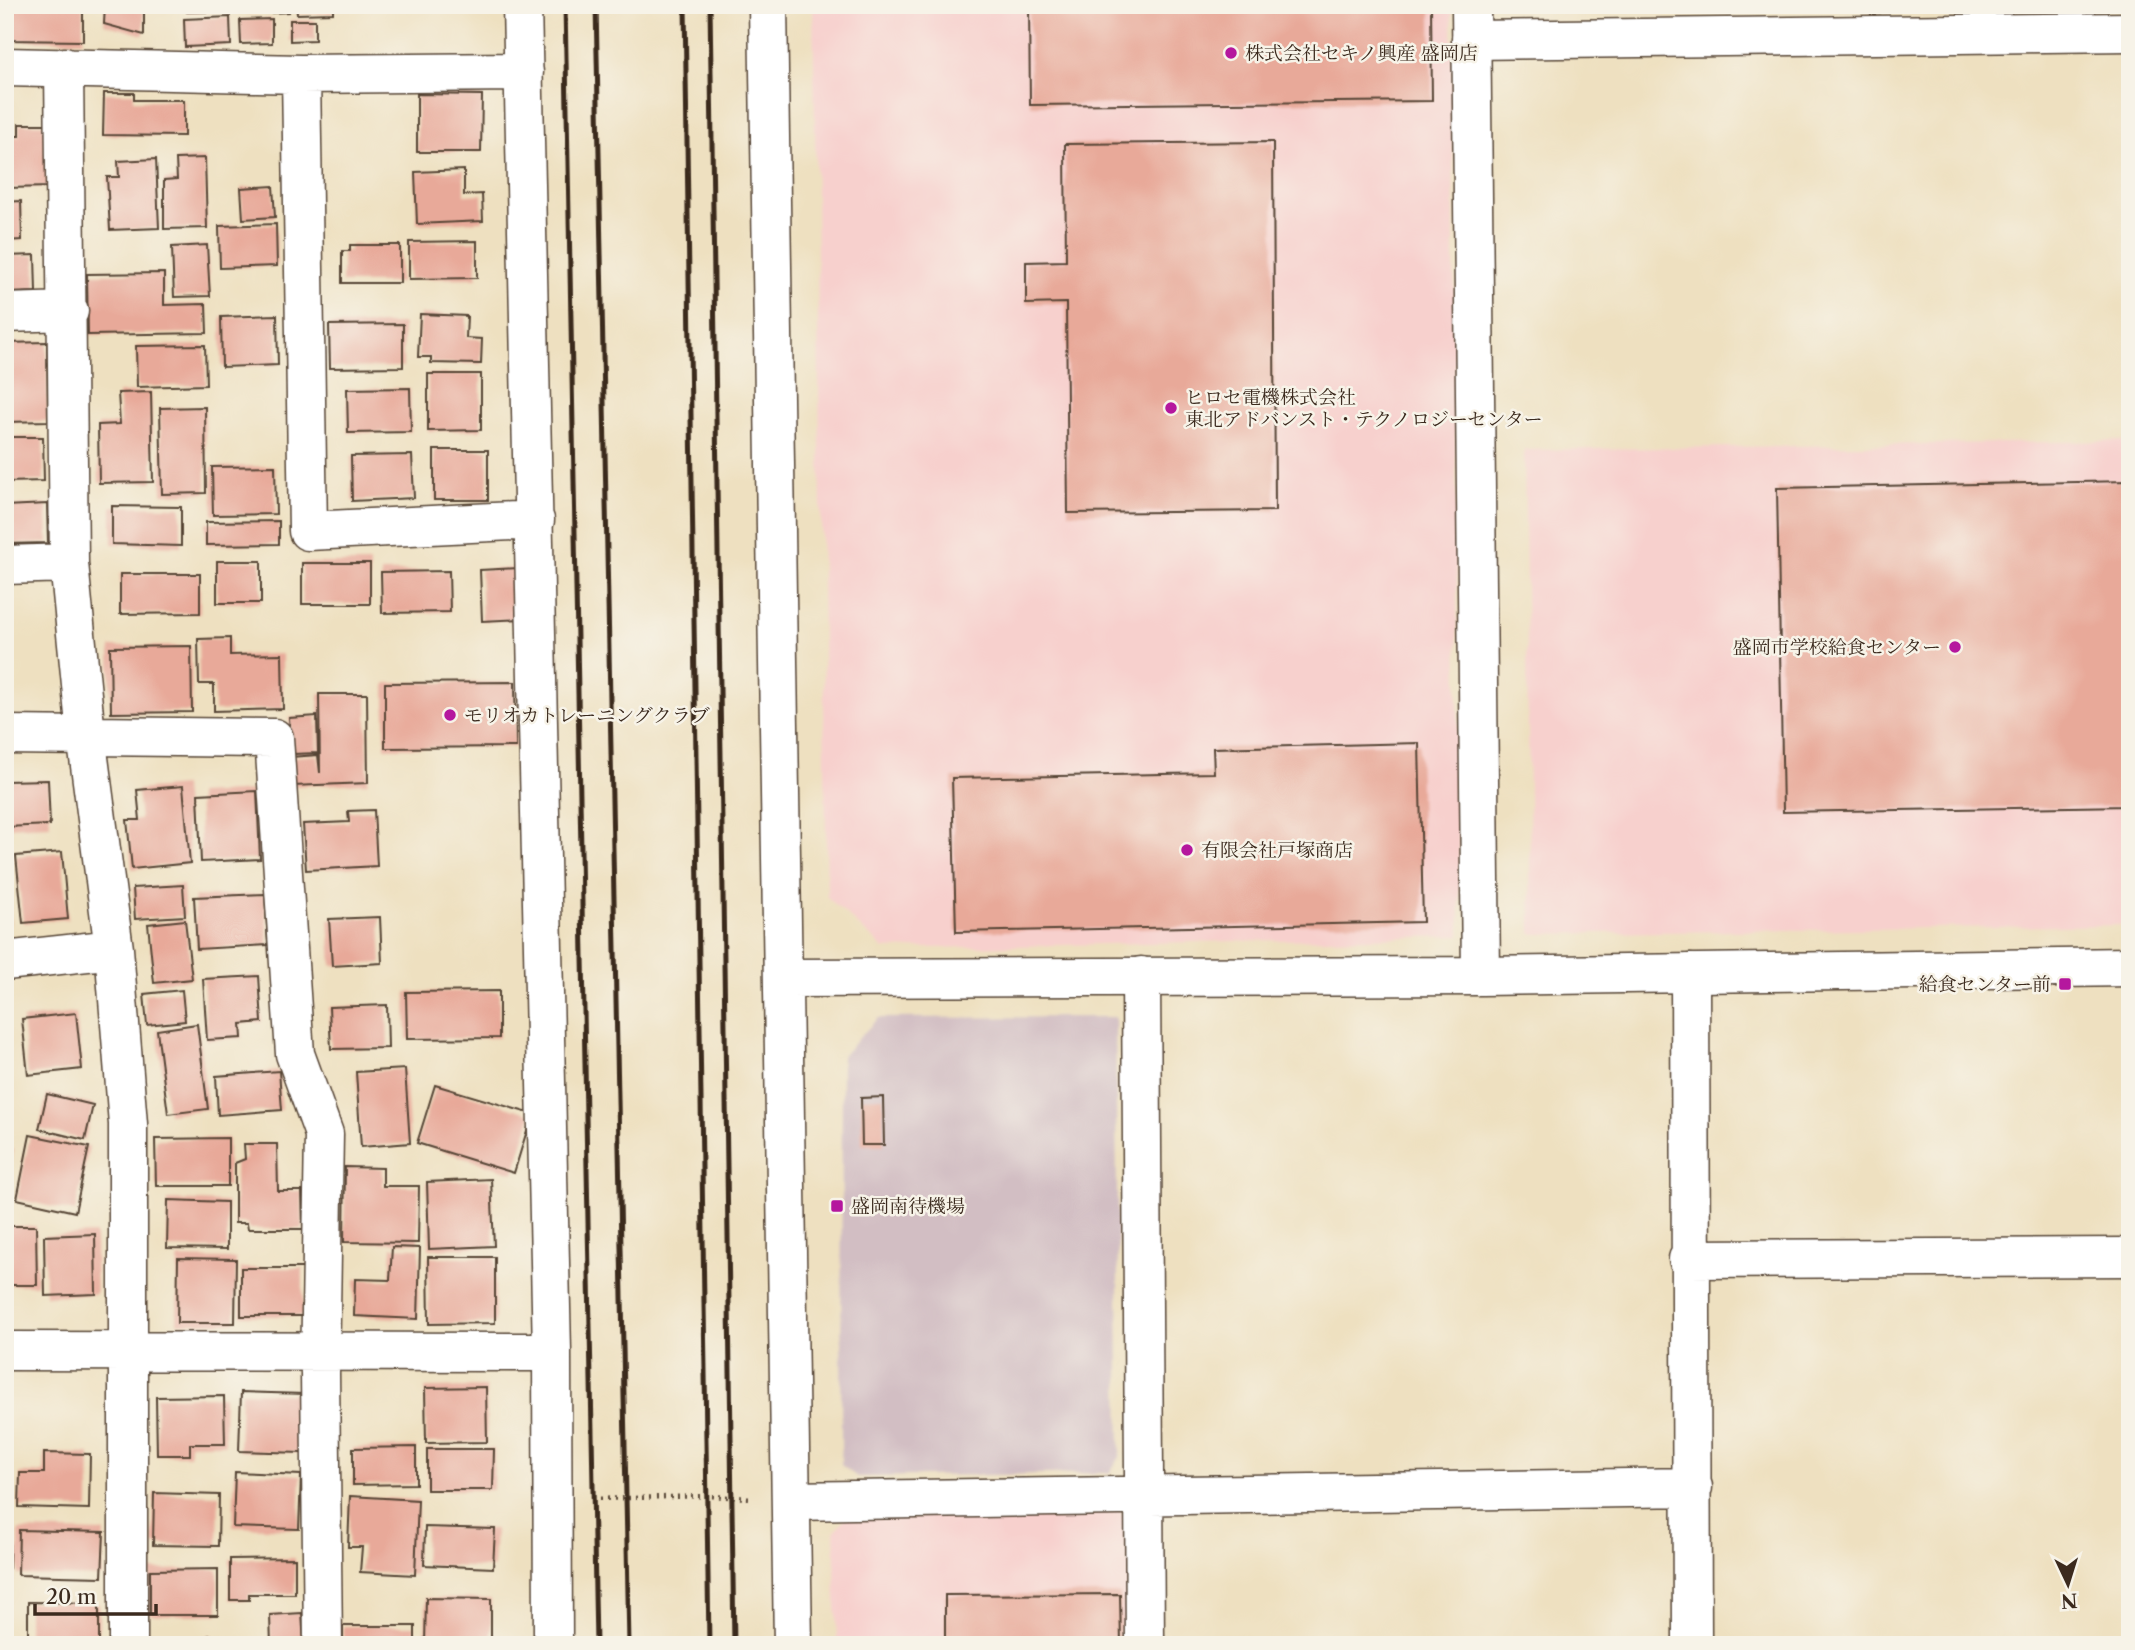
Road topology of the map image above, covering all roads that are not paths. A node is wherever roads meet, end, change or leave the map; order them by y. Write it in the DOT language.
graph roads {
  1 [pos="522,5"];
  2 [pos="768,5"];
  3 [pos="1471,23"];
  4 [pos="2130,32"];
  5 [pos="5,67"];
  6 [pos="64,67"];
  7 [pos="524,72"];
  8 [pos="301,74"];
  9 [pos="69,311"];
  10 [pos="5,313"];
  11 [pos="535,520"];
  12 [pos="69,563"];
  13 [pos="5,565"];
  14 [pos="86,734"];
  15 [pos="5,735"];
  16 [pos="114,948"];
  17 [pos="5,961"];
  18 [pos="2130,967"];
  19 [pos="1690,973"];
  20 [pos="1141,976"];
  21 [pos="1481,976"];
  22 [pos="784,978"];
  23 [pos="2130,1257"];
  24 [pos="1688,1259"];
  25 [pos="5,1351"];
  26 [pos="321,1351"];
  27 [pos="126,1352"];
  28 [pos="552,1352"];
  29 [pos="1693,1486"];
  30 [pos="1143,1494"];
  31 [pos="792,1501"];
  32 [pos="128,1645"];
  33 [pos="323,1645"];
  34 [pos="553,1645"];
  35 [pos="793,1645"];
  36 [pos="1145,1645"];
  37 [pos="1692,1645"];
  1 -- 7 [label="street"];
  2 -- 22 [label="street"];
  3 -- 4 [label="street"];
  3 -- 21 [label="street"];
  5 -- 6 [label="street"];
  6 -- 8 [label="street"];
  6 -- 9 [label="street"];
  7 -- 8 [label="street"];
  7 -- 11 [label="street"];
  8 -- 11 [label="street"];
  9 -- 10 [label="street"];
  9 -- 12 [label="street"];
  11 -- 28 [label="street"];
  12 -- 13 [label="street"];
  12 -- 14 [label="street"];
  14 -- 15 [label="street"];
  14 -- 16 [label="street"];
  14 -- 26 [label="street"];
  16 -- 17 [label="street"];
  16 -- 27 [label="street"];
  18 -- 19 [label="street"];
  19 -- 21 [label="street"];
  19 -- 24 [label="street"];
  20 -- 21 [label="street"];
  20 -- 22 [label="street"];
  20 -- 30 [label="street"];
  22 -- 31 [label="street"];
  23 -- 24 [label="street"];
  24 -- 29 [label="street"];
  25 -- 27 [label="street"];
  26 -- 27 [label="street"];
  26 -- 28 [label="street"];
  26 -- 33 [label="street"];
  27 -- 32 [label="street"];
  28 -- 34 [label="street"];
  29 -- 30 [label="street"];
  29 -- 37 [label="street"];
  30 -- 31 [label="street"];
  30 -- 36 [label="street"];
  31 -- 35 [label="street"];
}
